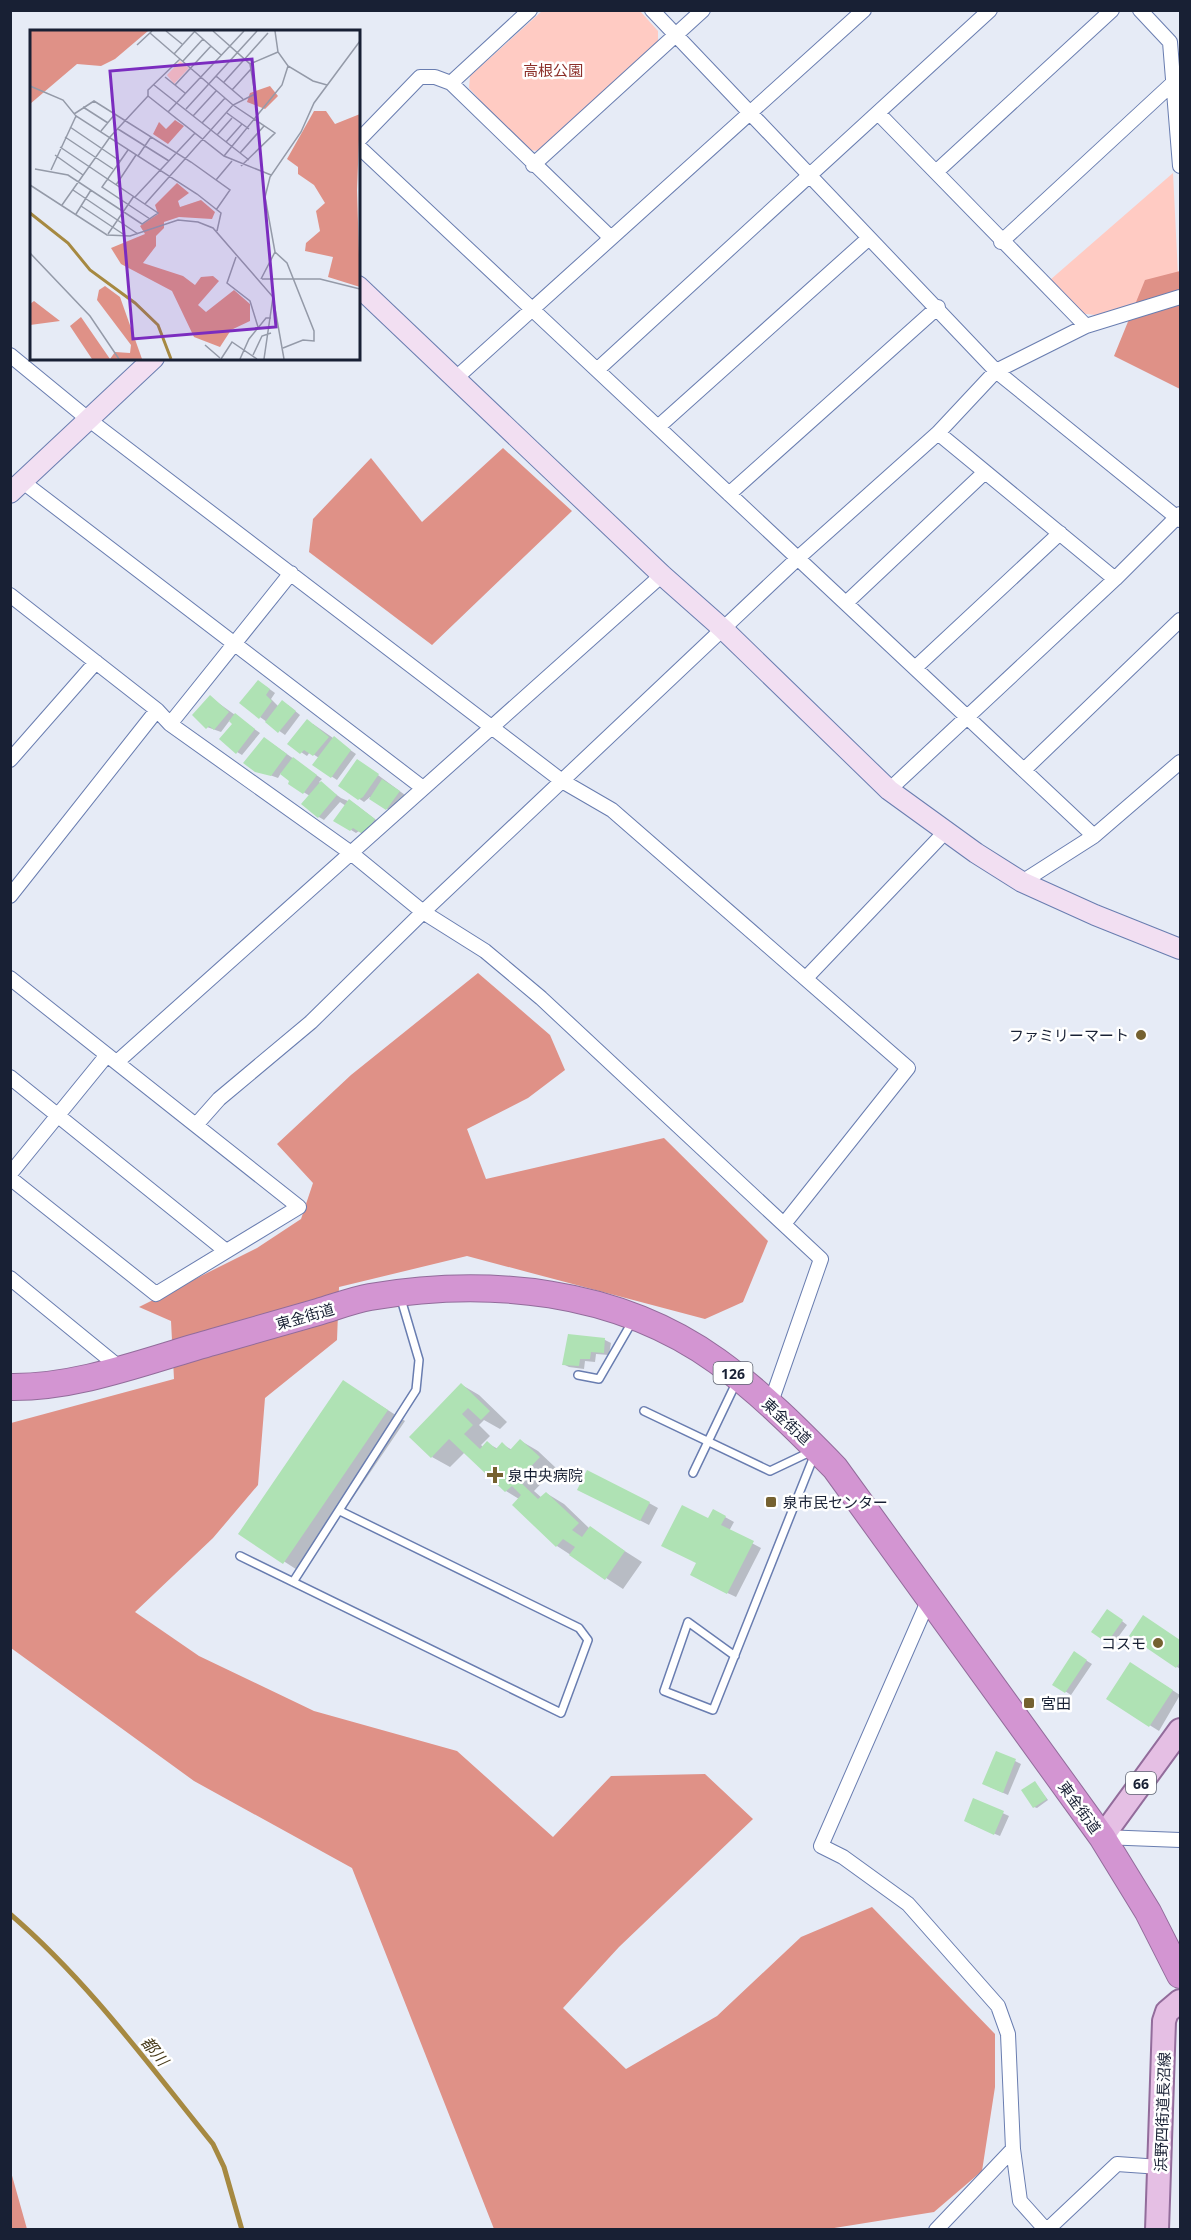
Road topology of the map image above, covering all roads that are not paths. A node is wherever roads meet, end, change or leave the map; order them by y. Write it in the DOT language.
graph roads {
  1 [pos="530,10"];
  2 [pos="652,10"];
  3 [pos="703,10"];
  4 [pos="864,10"];
  5 [pos="990,10"];
  6 [pos="1112,10"];
  7 [pos="1140,10"];
  8 [pos="676,36"];
  9 [pos="1175,40"];
  10 [pos="1174,82"];
  11 [pos="451,83"];
  12 [pos="878,113"];
  13 [pos="749,114"];
  14 [pos="360,139"];
  15 [pos="360,148"];
  16 [pos="533,165"];
  17 [pos="1180,166"];
  18 [pos="936,172"];
  19 [pos="811,175"];
  20 [pos="611,238"];
  21 [pos="869,238"];
  22 [pos="1001,242"];
  23 [pos="360,288"];
  24 [pos="1180,297"];
  25 [pos="938,307"];
  26 [pos="532,309"];
  27 [pos="1086,326"];
  28 [pos="12,358"];
  29 [pos="152,360"];
  30 [pos="597,370"];
  31 [pos="996,371"];
  32 [pos="456,378"];
  33 [pos="88,419"];
  34 [pos="658,427"];
  35 [pos="938,433"];
  36 [pos="985,472"];
  37 [pos="17,487"];
  38 [pos="729,494"];
  39 [pos="1180,517"];
  40 [pos="1060,533"];
  41 [pos="798,558"];
  42 [pos="291,573"];
  43 [pos="662,575"];
  44 [pos="1115,579"];
  45 [pos="10,595"];
  46 [pos="846,603"];
  47 [pos="1180,620"];
  48 [pos="723,629"];
  49 [pos="232,645"];
  50 [pos="96,662"];
  51 [pos="915,668"];
  52 [pos="157,710"];
  53 [pos="966,716"];
  54 [pos="170,724"];
  55 [pos="493,726"];
  56 [pos="13,751"];
  57 [pos="1180,762"];
  58 [pos="1024,770"];
  59 [pos="562,781"];
  60 [pos="423,788"];
  61 [pos="889,790"];
  62 [pos="946,831"];
  63 [pos="1094,836"];
  64 [pos="351,853"];
  65 [pos="1022,882"];
  66 [pos="10,896"];
  67 [pos="423,912"];
  68 [pos="1180,949"];
  69 [pos="10,978"];
  70 [pos="806,978"];
  71 [pos="112,1058"];
  72 [pos="10,1077"];
  73 [pos="59,1115"];
  74 [pos="196,1125"];
  75 [pos="10,1176"];
  76 [pos="784,1224"];
  77 [pos="226,1251"];
  78 [pos="10,1278"];
  79 [pos="400,1293"];
  80 [pos="635,1317"];
  81 [pos="120,1368"];
  82 [pos="578,1375"];
  83 [pos="738,1378"];
  84 [pos="13,1385"];
  85 [pos="770,1405"];
  86 [pos="644,1411"];
  87 [pos="708,1441"];
  88 [pos="817,1449"];
  89 [pos="693,1473"];
  90 [pos="340,1511"];
  91 [pos="240,1556"];
  92 [pos="293,1582"];
  93 [pos="929,1599"];
  94 [pos="735,1656"];
  95 [pos="1180,1730"];
  96 [pos="1102,1837"];
  97 [pos="1180,1840"];
  98 [pos="1180,1975"];
  99 [pos="1180,2001"];
  100 [pos="1013,2149"];
  101 [pos="1160,2167"];
  102 [pos="936,2229"];
  103 [pos="1046,2229"];
  104 [pos="1157,2229"];
  1 -- 11 [label="street"];
  2 -- 8 [label="street"];
  3 -- 8 [label="street"];
  4 -- 13 [label="street"];
  5 -- 12 [label="street"];
  6 -- 18 [label="street"];
  7 -- 9 [label="street"];
  8 -- 13 [label="street"];
  8 -- 16 [label="street"];
  9 -- 10 [label="street"];
  10 -- 17 [label="street"];
  10 -- 22 [label="street"];
  11 -- 14 [label="street"];
  11 -- 16 [label="street"];
  12 -- 18 [label="street"];
  12 -- 19 [label="street"];
  13 -- 19 [label="street"];
  13 -- 20 [label="street"];
  15 -- 26 [label="street"];
  16 -- 20 [label="street"];
  18 -- 22 [label="street"];
  19 -- 21 [label="street"];
  19 -- 30 [label="street"];
  20 -- 26 [label="street"];
  21 -- 25 [label="street"];
  21 -- 34 [label="street"];
  22 -- 27 [label="street"];
  23 -- 32 [label="street"];
  24 -- 27 [label="street"];
  25 -- 31 [label="street"];
  25 -- 38 [label="street"];
  26 -- 30 [label="street"];
  26 -- 32 [label="street"];
  27 -- 31 [label="street"];
  28 -- 33 [label="street"];
  29 -- 33 [label="street"];
  30 -- 34 [label="street"];
  31 -- 35 [label="street"];
  31 -- 39 [label="street"];
  32 -- 43 [label="street"];
  33 -- 37 [label="street"];
  33 -- 42 [label="street"];
  34 -- 38 [label="street"];
  35 -- 36 [label="street"];
  35 -- 41 [label="street"];
  36 -- 40 [label="street"];
  36 -- 46 [label="street"];
  37 -- 49 [label="street"];
  38 -- 41 [label="street"];
  39 -- 44 [label="street"];
  40 -- 44 [label="street"];
  40 -- 51 [label="street"];
  41 -- 46 [label="street"];
  41 -- 48 [label="street"];
  42 -- 49 [label="street"];
  42 -- 55 [label="street"];
  43 -- 48 [label="street"];
  43 -- 55 [label="street"];
  44 -- 53 [label="street"];
  45 -- 50 [label="street"];
  46 -- 51 [label="street"];
  47 -- 58 [label="street"];
  48 -- 59 [label="street"];
  48 -- 61 [label="street"];
  49 -- 54 [label="street"];
  49 -- 60 [label="street"];
  50 -- 52 [label="street"];
  50 -- 56 [label="street"];
  51 -- 53 [label="street"];
  52 -- 54 [label="street"];
  52 -- 66 [label="street"];
  53 -- 58 [label="street"];
  53 -- 61 [label="street"];
  54 -- 64 [label="street"];
  55 -- 59 [label="street"];
  55 -- 60 [label="street"];
  57 -- 63 [label="street"];
  58 -- 63 [label="street"];
  59 -- 67 [label="street"];
  59 -- 70 [label="street"];
  60 -- 64 [label="street"];
  61 -- 62 [label="street"];
  62 -- 65 [label="street"];
  62 -- 70 [label="street"];
  63 -- 65 [label="street"];
  64 -- 67 [label="street"];
  64 -- 71 [label="street"];
  65 -- 68 [label="street"];
  67 -- 74 [label="street"];
  67 -- 76 [label="street"];
  69 -- 71 [label="street"];
  70 -- 76 [label="street"];
  71 -- 73 [label="street"];
  71 -- 74 [label="street"];
  72 -- 73 [label="street"];
  73 -- 75 [label="street"];
  73 -- 77 [label="street"];
  74 -- 77 [label="street"];
  75 -- 77 [label="street"];
  76 -- 85 [label="street"];
  78 -- 81 [label="street"];
  79 -- 80 [label="highway, 東金街道 / 126"];
  79 -- 81 [label="highway, 東金街道 / 126"];
  79 -- 90 [label="lane"];
  80 -- 82 [label="lane"];
  80 -- 83 [label="highway, 東金街道 / 126"];
  81 -- 84 [label="highway, 東金街道 / 126"];
  83 -- 85 [label="highway, 東金街道 / 126"];
  83 -- 87 [label="lane"];
  85 -- 88 [label="highway, 東金街道 / 126"];
  86 -- 87 [label="lane"];
  87 -- 88 [label="lane"];
  87 -- 89 [label="lane"];
  88 -- 93 [label="highway, 東金街道 / 126"];
  88 -- 94 [label="lane"];
  90 -- 92 [label="lane"];
  90 -- 92 [label="lane"];
  91 -- 92 [label="lane"];
  93 -- 96 [label="highway, 東金街道 / 126"];
  93 -- 100 [label="street"];
  94 -- 94 [label="lane"];
  95 -- 96 [label="main road, 66"];
  96 -- 97 [label="street"];
  96 -- 98 [label="highway, 東金街道 / 126"];
  99 -- 101 [label="main road, 浜野四街道長沼線"];
  100 -- 102 [label="street"];
  100 -- 103 [label="street"];
  101 -- 103 [label="street"];
  101 -- 104 [label="main road, 浜野四街道長沼線"];
}
